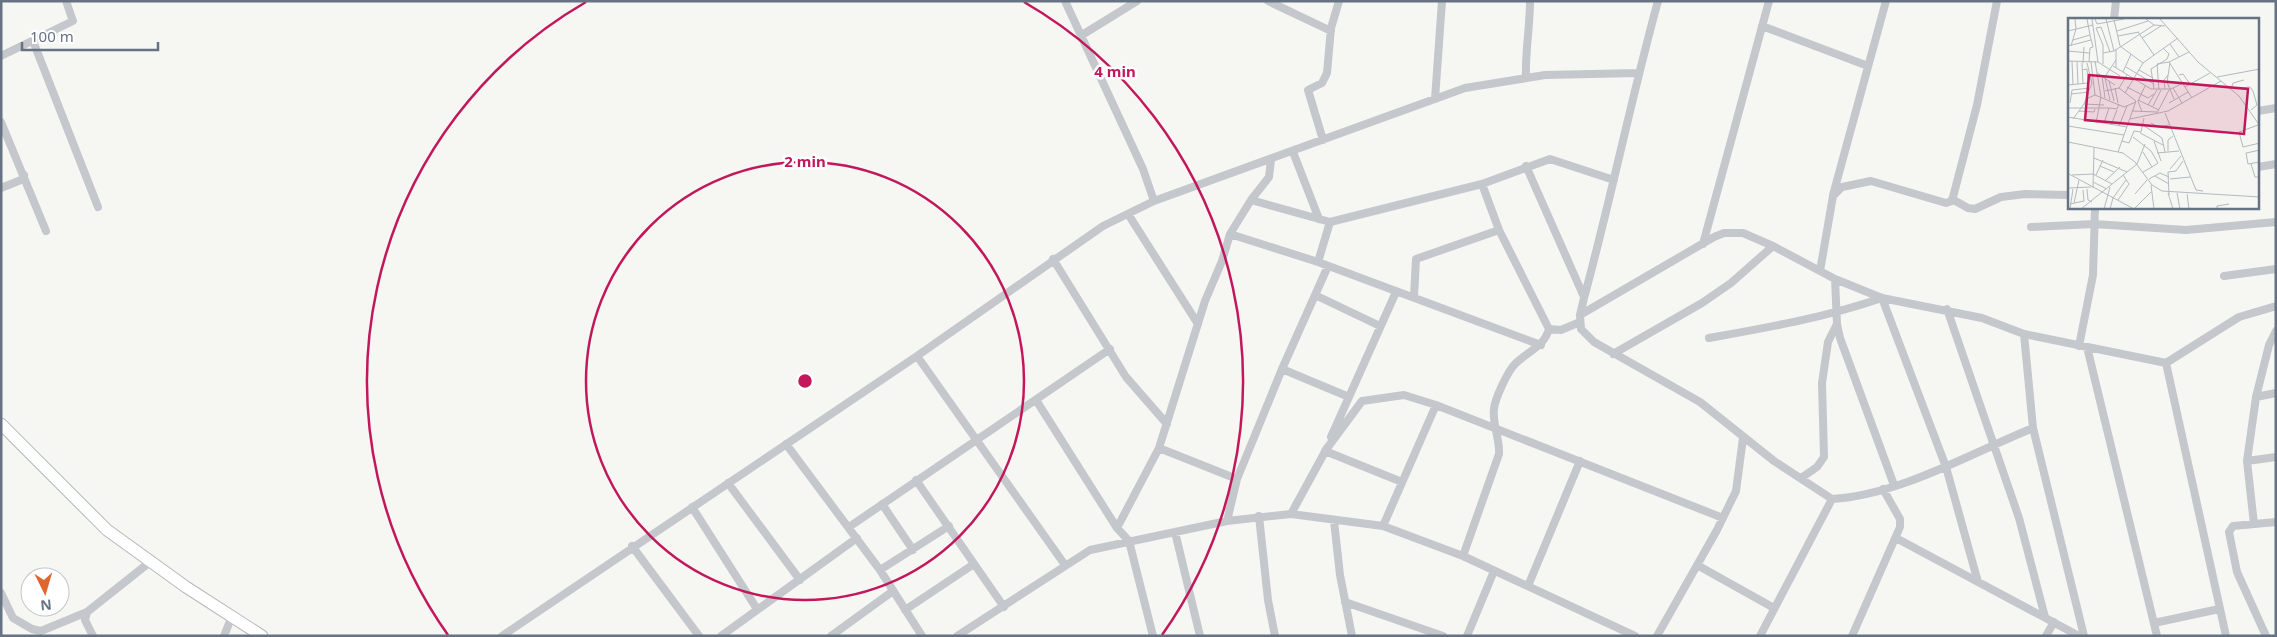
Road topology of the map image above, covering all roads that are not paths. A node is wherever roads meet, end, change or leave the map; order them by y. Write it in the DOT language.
graph roads {
  1 [pos="66,1"];
  2 [pos="1065,1"];
  3 [pos="1137,1"];
  4 [pos="1268,1"];
  5 [pos="1339,1"];
  6 [pos="1442,1"];
  7 [pos="1530,1"];
  8 [pos="1658,1"];
  9 [pos="1769,1"];
  10 [pos="1886,1"];
  11 [pos="1997,1"];
  12 [pos="2116,1"];
  13 [pos="2114,18"];
  14 [pos="1762,26"];
  15 [pos="1331,31"];
  16 [pos="1082,35"];
  17 [pos="33,41"];
  18 [pos="1,56"];
  19 [pos="1868,66"];
  20 [pos="1638,73"];
  21 [pos="1526,78"];
  22 [pos="1435,99"];
  23 [pos="2276,108"];
  24 [pos="2260,111"];
  25 [pos="1,122"];
  26 [pos="1323,140"];
  27 [pos="1293,152"];
  28 [pos="1271,160"];
  29 [pos="2276,164"];
  30 [pos="1526,166"];
  31 [pos="2260,167"];
  32 [pos="24,175"];
  33 [pos="1614,180"];
  34 [pos="1482,184"];
  35 [pos="1,188"];
  36 [pos="2068,195"];
  37 [pos="1833,196"];
  38 [pos="1952,199"];
  39 [pos="1250,200"];
  40 [pos="1154,201"];
  41 [pos="98,207"];
  42 [pos="2095,209"];
  43 [pos="1128,214"];
  44 [pos="1319,219"];
  45 [pos="1330,222"];
  46 [pos="2276,222"];
  47 [pos="2094,224"];
  48 [pos="2031,227"];
  49 [pos="1499,230"];
  50 [pos="46,231"];
  51 [pos="1230,234"];
  52 [pos="1703,244"];
  53 [pos="1773,246"];
  54 [pos="1053,259"];
  55 [pos="1318,262"];
  56 [pos="1328,266"];
  57 [pos="2276,270"];
  58 [pos="1820,272"];
  59 [pos="2224,276"];
  60 [pos="1835,279"];
  61 [pos="1396,292"];
  62 [pos="1316,295"];
  63 [pos="1414,297"];
  64 [pos="1584,298"];
  65 [pos="1882,298"];
  66 [pos="2276,306"];
  67 [pos="1946,310"];
  68 [pos="1837,313"];
  69 [pos="1580,318"];
  70 [pos="1198,324"];
  71 [pos="1837,324"];
  72 [pos="1380,326"];
  73 [pos="1548,329"];
  74 [pos="2276,331"];
  75 [pos="2024,334"];
  76 [pos="1709,338"];
  77 [pos="1541,345"];
  78 [pos="2083,347"];
  79 [pos="1110,349"];
  80 [pos="1613,354"];
  81 [pos="917,356"];
  82 [pos="2166,363"];
  83 [pos="1282,368"];
  84 [pos="2276,393"];
  85 [pos="1349,397"];
  86 [pos="2256,397"];
  87 [pos="1036,400"];
  88 [pos="1436,405"];
  89 [pos="1,424"];
  90 [pos="1166,424"];
  91 [pos="1497,428"];
  92 [pos="2033,428"];
  93 [pos="1743,438"];
  94 [pos="977,441"];
  95 [pos="1994,443"];
  96 [pos="786,444"];
  97 [pos="1159,448"];
  98 [pos="1325,451"];
  99 [pos="2276,457"];
  100 [pos="1580,461"];
  101 [pos="2247,461"];
  102 [pos="1946,467"];
  103 [pos="1801,478"];
  104 [pos="1237,479"];
  105 [pos="916,480"];
  106 [pos="1402,482"];
  107 [pos="728,483"];
  108 [pos="1894,485"];
  109 [pos="1884,489"];
  110 [pos="1832,499"];
  111 [pos="882,504"];
  112 [pos="692,507"];
  113 [pos="1291,514"];
  114 [pos="1259,516"];
  115 [pos="1723,518"];
  116 [pos="1227,521"];
  117 [pos="1334,521"];
  118 [pos="2276,522"];
  119 [pos="2254,524"];
  120 [pos="949,526"];
  121 [pos="1383,526"];
  122 [pos="849,527"];
  123 [pos="1117,528"];
  124 [pos="1175,532"];
  125 [pos="857,538"];
  126 [pos="1896,538"];
  127 [pos="1129,541"];
  128 [pos="632,546"];
  129 [pos="913,550"];
  130 [pos="1463,556"];
  131 [pos="150,562"];
  132 [pos="974,564"];
  133 [pos="1065,565"];
  134 [pos="1697,565"];
  135 [pos="880,570"];
  136 [pos="1494,571"];
  137 [pos="800,580"];
  138 [pos="1978,582"];
  139 [pos="1528,586"];
  140 [pos="893,591"];
  141 [pos="1,593"];
  142 [pos="1345,602"];
  143 [pos="1004,607"];
  144 [pos="1774,608"];
  145 [pos="757,609"];
  146 [pos="2219,609"];
  147 [pos="905,610"];
  148 [pos="87,612"];
  149 [pos="232,616"];
  150 [pos="2045,618"];
  151 [pos="2054,622"];
  152 [pos="2154,623"];
  153 [pos="1152,635"];
  154 [pos="93,636"];
  155 [pos="224,636"];
  156 [pos="262,636"];
  157 [pos="502,636"];
  158 [pos="699,636"];
  159 [pos="721,636"];
  160 [pos="831,636"];
  161 [pos="922,636"];
  162 [pos="958,636"];
  163 [pos="1200,636"];
  164 [pos="1275,636"];
  165 [pos="1352,636"];
  166 [pos="1444,636"];
  167 [pos="1467,636"];
  168 [pos="1635,636"];
  169 [pos="1658,636"];
  170 [pos="1760,636"];
  171 [pos="1852,636"];
  172 [pos="2046,636"];
  173 [pos="2079,636"];
  174 [pos="2084,636"];
  175 [pos="2157,636"];
  176 [pos="2226,636"];
  177 [pos="2266,636"];
  1 -- 17 [label="street"];
  2 -- 16 [label="street"];
  3 -- 16 [label="street"];
  4 -- 15 [label="street"];
  5 -- 15 [label="street"];
  6 -- 22 [label="street"];
  7 -- 21 [label="street"];
  8 -- 20 [label="street"];
  9 -- 14 [label="street"];
  10 -- 19 [label="street"];
  11 -- 38 [label="street"];
  12 -- 13 [label="street"];
  14 -- 19 [label="street"];
  14 -- 52 [label="street"];
  15 -- 26 [label="street"];
  16 -- 40 [label="street"];
  17 -- 18 [label="street"];
  17 -- 41 [label="street"];
  19 -- 37 [label="street"];
  20 -- 21 [label="street"];
  20 -- 33 [label="street"];
  21 -- 22 [label="street"];
  22 -- 26 [label="street"];
  23 -- 24 [label="street"];
  25 -- 32 [label="street"];
  26 -- 27 [label="street"];
  27 -- 28 [label="street"];
  27 -- 44 [label="street"];
  28 -- 39 [label="street"];
  28 -- 40 [label="street"];
  29 -- 31 [label="street"];
  30 -- 33 [label="street"];
  30 -- 34 [label="street"];
  30 -- 64 [label="street"];
  32 -- 35 [label="street"];
  32 -- 50 [label="street"];
  33 -- 64 [label="street"];
  34 -- 45 [label="street"];
  34 -- 49 [label="street"];
  36 -- 38 [label="street"];
  37 -- 38 [label="street"];
  37 -- 58 [label="street"];
  39 -- 44 [label="street"];
  39 -- 51 [label="street"];
  40 -- 43 [label="street"];
  42 -- 47 [label="street"];
  43 -- 54 [label="street"];
  43 -- 70 [label="street"];
  44 -- 45 [label="street"];
  45 -- 55 [label="street"];
  46 -- 47 [label="street"];
  47 -- 48 [label="street"];
  47 -- 78 [label="street"];
  49 -- 63 [label="street"];
  49 -- 73 [label="street"];
  51 -- 55 [label="street"];
  51 -- 70 [label="street"];
  52 -- 53 [label="street"];
  52 -- 69 [label="street"];
  53 -- 58 [label="street"];
  53 -- 80 [label="street"];
  54 -- 79 [label="street"];
  54 -- 81 [label="street"];
  55 -- 56 [label="street"];
  56 -- 61 [label="street"];
  56 -- 62 [label="street"];
  57 -- 59 [label="street"];
  58 -- 60 [label="street"];
  60 -- 65 [label="street"];
  60 -- 68 [label="street"];
  61 -- 63 [label="street"];
  61 -- 72 [label="street"];
  62 -- 72 [label="street"];
  62 -- 83 [label="street"];
  63 -- 77 [label="street"];
  64 -- 69 [label="street"];
  65 -- 67 [label="street"];
  65 -- 68 [label="street"];
  65 -- 102 [label="street"];
  66 -- 82 [label="street"];
  67 -- 75 [label="street"];
  67 -- 95 [label="street"];
  68 -- 71 [label="street"];
  68 -- 76 [label="street"];
  69 -- 73 [label="street"];
  69 -- 80 [label="street"];
  70 -- 90 [label="street"];
  71 -- 103 [label="street"];
  71 -- 108 [label="street"];
  72 -- 85 [label="street"];
  73 -- 77 [label="street"];
  74 -- 86 [label="street"];
  75 -- 78 [label="street"];
  75 -- 92 [label="street"];
  77 -- 91 [label="street"];
  78 -- 82 [label="street"];
  78 -- 152 [label="street"];
  79 -- 87 [label="street"];
  79 -- 90 [label="street"];
  80 -- 93 [label="street"];
  81 -- 94 [label="street"];
  81 -- 96 [label="street"];
  82 -- 146 [label="street"];
  83 -- 85 [label="street"];
  83 -- 104 [label="street"];
  84 -- 86 [label="street"];
  85 -- 98 [label="street"];
  86 -- 101 [label="street"];
  87 -- 94 [label="street"];
  87 -- 123 [label="street"];
  88 -- 91 [label="street"];
  88 -- 98 [label="street"];
  88 -- 106 [label="street"];
  89 -- 131 [label="main road"];
  90 -- 97 [label="street"];
  91 -- 100 [label="street"];
  91 -- 130 [label="street"];
  92 -- 95 [label="street"];
  92 -- 174 [label="street"];
  93 -- 103 [label="street"];
  93 -- 115 [label="street"];
  94 -- 105 [label="street"];
  94 -- 133 [label="street"];
  95 -- 102 [label="street"];
  95 -- 150 [label="street"];
  96 -- 107 [label="street"];
  96 -- 122 [label="street"];
  97 -- 104 [label="street"];
  97 -- 123 [label="street"];
  98 -- 106 [label="street"];
  98 -- 113 [label="street"];
  99 -- 101 [label="street"];
  100 -- 115 [label="street"];
  100 -- 139 [label="street"];
  101 -- 119 [label="street"];
  102 -- 108 [label="street"];
  102 -- 138 [label="street"];
  103 -- 110 [label="street"];
  104 -- 116 [label="street"];
  105 -- 111 [label="street"];
  105 -- 120 [label="street"];
  106 -- 121 [label="street"];
  107 -- 112 [label="street"];
  107 -- 137 [label="street"];
  108 -- 109 [label="street"];
  109 -- 110 [label="street"];
  109 -- 126 [label="street"];
  110 -- 144 [label="street"];
  111 -- 122 [label="street"];
  111 -- 129 [label="street"];
  112 -- 128 [label="street"];
  112 -- 145 [label="street"];
  113 -- 114 [label="street"];
  113 -- 117 [label="street"];
  114 -- 116 [label="street"];
  114 -- 164 [label="street"];
  115 -- 134 [label="street"];
  116 -- 124 [label="street"];
  117 -- 121 [label="street"];
  117 -- 142 [label="street"];
  118 -- 119 [label="street"];
  119 -- 177 [label="street"];
  120 -- 129 [label="street"];
  120 -- 132 [label="street"];
  121 -- 130 [label="street"];
  122 -- 125 [label="street"];
  123 -- 127 [label="street"];
  124 -- 127 [label="street"];
  124 -- 163 [label="street"];
  125 -- 135 [label="street"];
  125 -- 137 [label="street"];
  126 -- 138 [label="street"];
  126 -- 171 [label="street"];
  127 -- 133 [label="street"];
  127 -- 153 [label="street"];
  128 -- 157 [label="street"];
  128 -- 158 [label="street"];
  129 -- 135 [label="street"];
  130 -- 136 [label="street"];
  131 -- 148 [label="street"];
  131 -- 149 [label="main road"];
  132 -- 143 [label="street"];
  132 -- 147 [label="street"];
  133 -- 143 [label="street"];
  134 -- 144 [label="street"];
  134 -- 169 [label="street"];
  135 -- 140 [label="street"];
  136 -- 139 [label="street"];
  136 -- 167 [label="street"];
  137 -- 145 [label="street"];
  138 -- 150 [label="street"];
  139 -- 168 [label="street"];
  140 -- 147 [label="street"];
  140 -- 160 [label="street"];
  141 -- 148 [label="street"];
  142 -- 165 [label="street"];
  142 -- 166 [label="street"];
  143 -- 162 [label="street"];
  144 -- 170 [label="street"];
  145 -- 159 [label="street"];
  146 -- 152 [label="street"];
  146 -- 176 [label="street"];
  147 -- 161 [label="street"];
  148 -- 154 [label="street"];
  149 -- 155 [label="street"];
  149 -- 156 [label="main road"];
  150 -- 151 [label="street"];
  151 -- 172 [label="street"];
  151 -- 173 [label="street"];
  152 -- 175 [label="street"];
}
